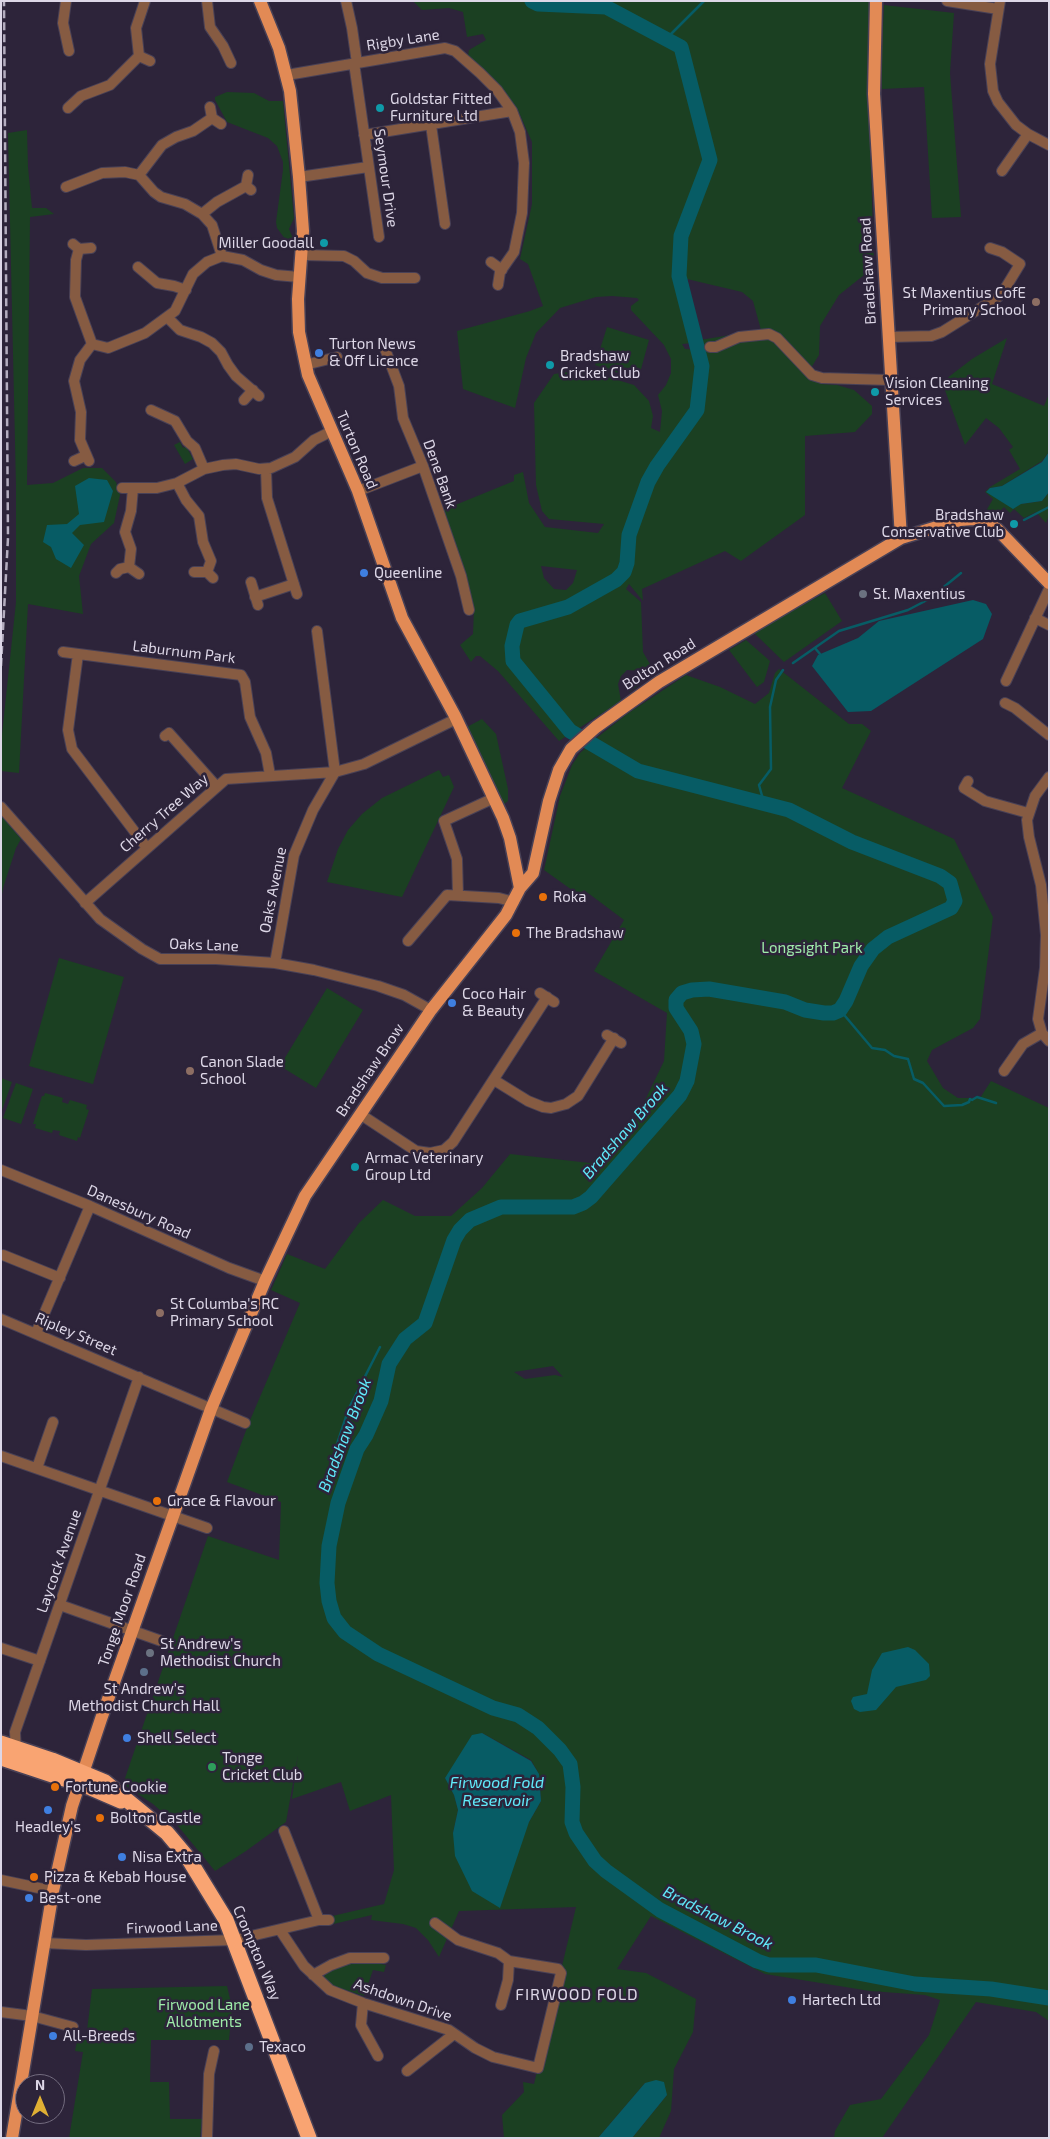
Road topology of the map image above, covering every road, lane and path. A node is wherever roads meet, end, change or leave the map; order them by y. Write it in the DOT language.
graph roads {
  1 [pos="66,1"];
  2 [pos="145,1"];
  3 [pos="206,1"];
  4 [pos="260,1"];
  5 [pos="346,1"];
  6 [pos="876,1"];
  7 [pos="947,1"];
  8 [pos="999,5"];
  9 [pos="70,46"];
  10 [pos="139,56"];
  11 [pos="225,58"];
  12 [pos="150,62"];
  13 [pos="355,63"];
  14 [pos="287,75"];
  15 [pos="68,108"];
  16 [pos="512,111"];
  17 [pos="214,116"];
  18 [pos="431,124"];
  19 [pos="1028,134"];
  20 [pos="364,135"];
  21 [pos="1049,145"];
  22 [pos="368,167"];
  23 [pos="1002,172"];
  24 [pos="139,175"];
  25 [pos="248,175"];
  26 [pos="299,178"];
  27 [pos="63,186"];
  28 [pos="202,214"];
  29 [pos="445,224"];
  30 [pos="379,237"];
  31 [pos="91,248"];
  32 [pos="990,248"];
  33 [pos="302,255"];
  34 [pos="222,256"];
  35 [pos="491,262"];
  36 [pos="138,267"];
  37 [pos="502,270"];
  38 [pos="299,277"];
  39 [pos="415,278"];
  40 [pos="498,285"];
  41 [pos="186,290"];
  42 [pos="167,317"];
  43 [pos="888,337"];
  44 [pos="92,344"];
  45 [pos="710,347"];
  46 [pos="385,349"];
  47 [pos="337,357"];
  48 [pos="305,365"];
  49 [pos="890,380"];
  50 [pos="244,400"];
  51 [pos="151,410"];
  52 [pos="332,431"];
  53 [pos="74,461"];
  54 [pos="423,466"];
  55 [pos="204,469"];
  56 [pos="266,469"];
  57 [pos="178,483"];
  58 [pos="358,491"];
  59 [pos="901,538"];
  60 [pos="129,567"];
  61 [pos="194,572"];
  62 [pos="116,573"];
  63 [pos="139,574"];
  64 [pos="251,582"];
  65 [pos="1049,583"];
  66 [pos="1049,589"];
  67 [pos="470,610"];
  68 [pos="1035,618"];
  69 [pos="1049,625"];
  70 [pos="317,630"];
  71 [pos="63,652"];
  72 [pos="78,654"];
  73 [pos="1006,681"];
  74 [pos="1005,703"];
  75 [pos="456,718"];
  76 [pos="1049,735"];
  77 [pos="165,736"];
  78 [pos="336,772"];
  79 [pos="270,775"];
  80 [pos="1049,777"];
  81 [pos="968,781"];
  82 [pos="217,787"];
  83 [pos="494,798"];
  84 [pos="1,808"];
  85 [pos="1028,814"];
  86 [pos="147,848"];
  87 [pos="520,888"];
  88 [pos="458,894"];
  89 [pos="514,902"];
  90 [pos="85,903"];
  91 [pos="1047,909"];
  92 [pos="408,941"];
  93 [pos="275,963"];
  94 [pos="547,998"];
  95 [pos="431,1010"];
  96 [pos="1045,1037"];
  97 [pos="614,1039"];
  98 [pos="1004,1071"];
  99 [pos="494,1080"];
  100 [pos="360,1114"];
  101 [pos="1,1170"];
  102 [pos="90,1206"];
  103 [pos="3,1255"];
  104 [pos="60,1278"];
  105 [pos="265,1281"];
  106 [pos="1,1318"];
  107 [pos="36,1333"];
  108 [pos="139,1377"];
  109 [pos="211,1409"];
  110 [pos="53,1422"];
  111 [pos="245,1423"];
  112 [pos="1,1456"];
  113 [pos="37,1468"];
  114 [pos="99,1490"];
  115 [pos="172,1516"];
  116 [pos="207,1528"];
  117 [pos="60,1605"];
  118 [pos="132,1631"];
  119 [pos="167,1643"];
  120 [pos="1,1648"];
  121 [pos="40,1660"];
  122 [pos="1,1743"];
  123 [pos="11,1751"];
  124 [pos="1,1758"];
  125 [pos="81,1778"];
  126 [pos="284,1831"];
  127 [pos="1,1880"];
  128 [pos="53,1891"];
  129 [pos="435,1923"];
  130 [pos="280,1930"];
  131 [pos="234,1940"];
  132 [pos="44,1944"];
  133 [pos="384,1958"];
  134 [pos="510,1961"];
  135 [pos="312,1976"];
  136 [pos="363,2003"];
  137 [pos="502,2005"];
  138 [pos="1,2012"];
  139 [pos="32,2016"];
  140 [pos="73,2027"];
  141 [pos="454,2034"];
  142 [pos="214,2051"];
  143 [pos="378,2056"];
  144 [pos="407,2071"];
  145 [pos="12,2138"];
  146 [pos="206,2138"];
  147 [pos="309,2138"];
  1 -- 9 [label="street"];
  2 -- 10 [label="street"];
  3 -- 11 [label="street"];
  4 -- 14 [label="main road, Turton Road"];
  5 -- 13 [label="street, Seymour Drive"];
  6 -- 43 [label="main road, Bradshaw Road"];
  7 -- 8 [label="street"];
  8 -- 19 [label="street"];
  10 -- 12 [label="street"];
  10 -- 15 [label="street"];
  13 -- 14 [label="street, Rigby Lane"];
  13 -- 16 [label="street, Rigby Lane"];
  13 -- 20 [label="street, Seymour Drive"];
  14 -- 26 [label="main road, Turton Road"];
  16 -- 18 [label="street"];
  16 -- 37 [label="street, Rigby Lane"];
  17 -- 24 [label="street"];
  18 -- 20 [label="street"];
  18 -- 29 [label="street"];
  19 -- 21 [label="street"];
  19 -- 23 [label="street"];
  20 -- 22 [label="street, Seymour Drive"];
  22 -- 26 [label="street"];
  22 -- 30 [label="street, Seymour Drive"];
  24 -- 27 [label="street"];
  24 -- 28 [label="street"];
  25 -- 28 [label="street"];
  26 -- 33 [label="main road, Turton Road"];
  28 -- 34 [label="street"];
  31 -- 44 [label="street"];
  32 -- 43 [label="street"];
  33 -- 38 [label="main road, Turton Road"];
  33 -- 39 [label="street"];
  34 -- 38 [label="street"];
  34 -- 41 [label="street"];
  35 -- 37 [label="street"];
  36 -- 41 [label="street"];
  37 -- 40 [label="street, Rigby Lane"];
  38 -- 48 [label="main road, Turton Road"];
  41 -- 42 [label="street"];
  42 -- 44 [label="street"];
  42 -- 50 [label="street"];
  43 -- 49 [label="main road, Bradshaw Road"];
  44 -- 53 [label="street"];
  45 -- 49 [label="street"];
  46 -- 54 [label="street, Dene Bank"];
  47 -- 48 [label="street"];
  48 -- 52 [label="main road, Turton Road"];
  49 -- 59 [label="main road, Bradshaw Road"];
  51 -- 55 [label="street"];
  52 -- 56 [label="street"];
  52 -- 58 [label="main road, Turton Road"];
  54 -- 58 [label="street"];
  54 -- 67 [label="street, Dene Bank"];
  55 -- 56 [label="street"];
  55 -- 57 [label="street"];
  56 -- 64 [label="street"];
  57 -- 60 [label="street"];
  57 -- 61 [label="street"];
  58 -- 75 [label="main road, Turton Road"];
  59 -- 65 [label="main road, Bolton Road"];
  59 -- 87 [label="main road, Bolton Road"];
  60 -- 62 [label="street"];
  60 -- 63 [label="street"];
  66 -- 68 [label="street"];
  68 -- 69 [label="street"];
  68 -- 73 [label="street"];
  70 -- 78 [label="street"];
  71 -- 72 [label="street, Laburnum Park"];
  72 -- 79 [label="street, Laburnum Park"];
  72 -- 86 [label="street"];
  74 -- 76 [label="street"];
  75 -- 78 [label="street"];
  75 -- 83 [label="main road, Turton Road"];
  77 -- 82 [label="street"];
  78 -- 79 [label="street, Cherry Tree Way"];
  78 -- 93 [label="street, Oaks Avenue"];
  79 -- 82 [label="street, Cherry Tree Way"];
  80 -- 85 [label="street"];
  81 -- 85 [label="street"];
  82 -- 86 [label="street, Cherry Tree Way"];
  83 -- 87 [label="main road, Turton Road"];
  83 -- 88 [label="street"];
  84 -- 90 [label="street, Oaks Lane"];
  85 -- 91 [label="street"];
  86 -- 90 [label="street, Cherry Tree Way"];
  87 -- 89 [label="main road, Bradshaw Brow"];
  88 -- 89 [label="street"];
  88 -- 92 [label="street"];
  89 -- 95 [label="main road, Bradshaw Brow"];
  90 -- 93 [label="street, Oaks Lane"];
  91 -- 96 [label="street"];
  93 -- 95 [label="street, Oaks Lane"];
  94 -- 99 [label="street"];
  95 -- 100 [label="main road, Bradshaw Brow"];
  96 -- 98 [label="street"];
  97 -- 99 [label="street"];
  99 -- 100 [label="street"];
  100 -- 105 [label="main road, Bradshaw Brow"];
  101 -- 102 [label="street, Danesbury Road"];
  102 -- 104 [label="street"];
  102 -- 105 [label="street, Danesbury Road"];
  103 -- 104 [label="street"];
  104 -- 107 [label="street"];
  105 -- 109 [label="main road, Tonge Moor Road"];
  106 -- 107 [label="street, Ripley Street"];
  107 -- 108 [label="street, Ripley Street"];
  108 -- 109 [label="street, Ripley Street"];
  108 -- 114 [label="street, Laycock Avenue"];
  109 -- 111 [label="street, Ripley Street"];
  109 -- 115 [label="main road, Tonge Moor Road"];
  110 -- 113 [label="street"];
  112 -- 113 [label="street"];
  113 -- 114 [label="street"];
  114 -- 115 [label="street"];
  114 -- 117 [label="street, Laycock Avenue"];
  115 -- 116 [label="street"];
  115 -- 118 [label="main road, Tonge Moor Road"];
  117 -- 118 [label="street"];
  117 -- 121 [label="street, Laycock Avenue"];
  118 -- 119 [label="street"];
  118 -- 125 [label="main road, Tonge Moor Road"];
  120 -- 121 [label="street"];
  121 -- 123 [label="street, Laycock Avenue"];
  122 -- 123 [label="highway, Crompton Way"];
  123 -- 125 [label="highway, Crompton Way"];
  124 -- 125 [label="highway, Crompton Way"];
  125 -- 128 [label="main road, Tonge Moor Road"];
  125 -- 131 [label="highway, Crompton Way"];
  126 -- 130 [label="street, Firwood Lane"];
  127 -- 128 [label="street"];
  128 -- 132 [label="main road, Tonge Moor Road"];
  129 -- 134 [label="street"];
  130 -- 131 [label="street, Firwood Lane"];
  130 -- 135 [label="street, Ashdown Drive"];
  131 -- 132 [label="street, Firwood Lane"];
  131 -- 147 [label="highway, Crompton Way"];
  132 -- 139 [label="main road, Tonge Moor Road"];
  133 -- 135 [label="street"];
  134 -- 137 [label="street"];
  134 -- 141 [label="street, Ashdown Drive"];
  135 -- 136 [label="street, Ashdown Drive"];
  136 -- 141 [label="street, Ashdown Drive"];
  136 -- 143 [label="street"];
  138 -- 139 [label="street"];
  139 -- 140 [label="street"];
  139 -- 145 [label="main road, Tonge Moor Road"];
  141 -- 144 [label="street"];
  142 -- 146 [label="street"];
}
